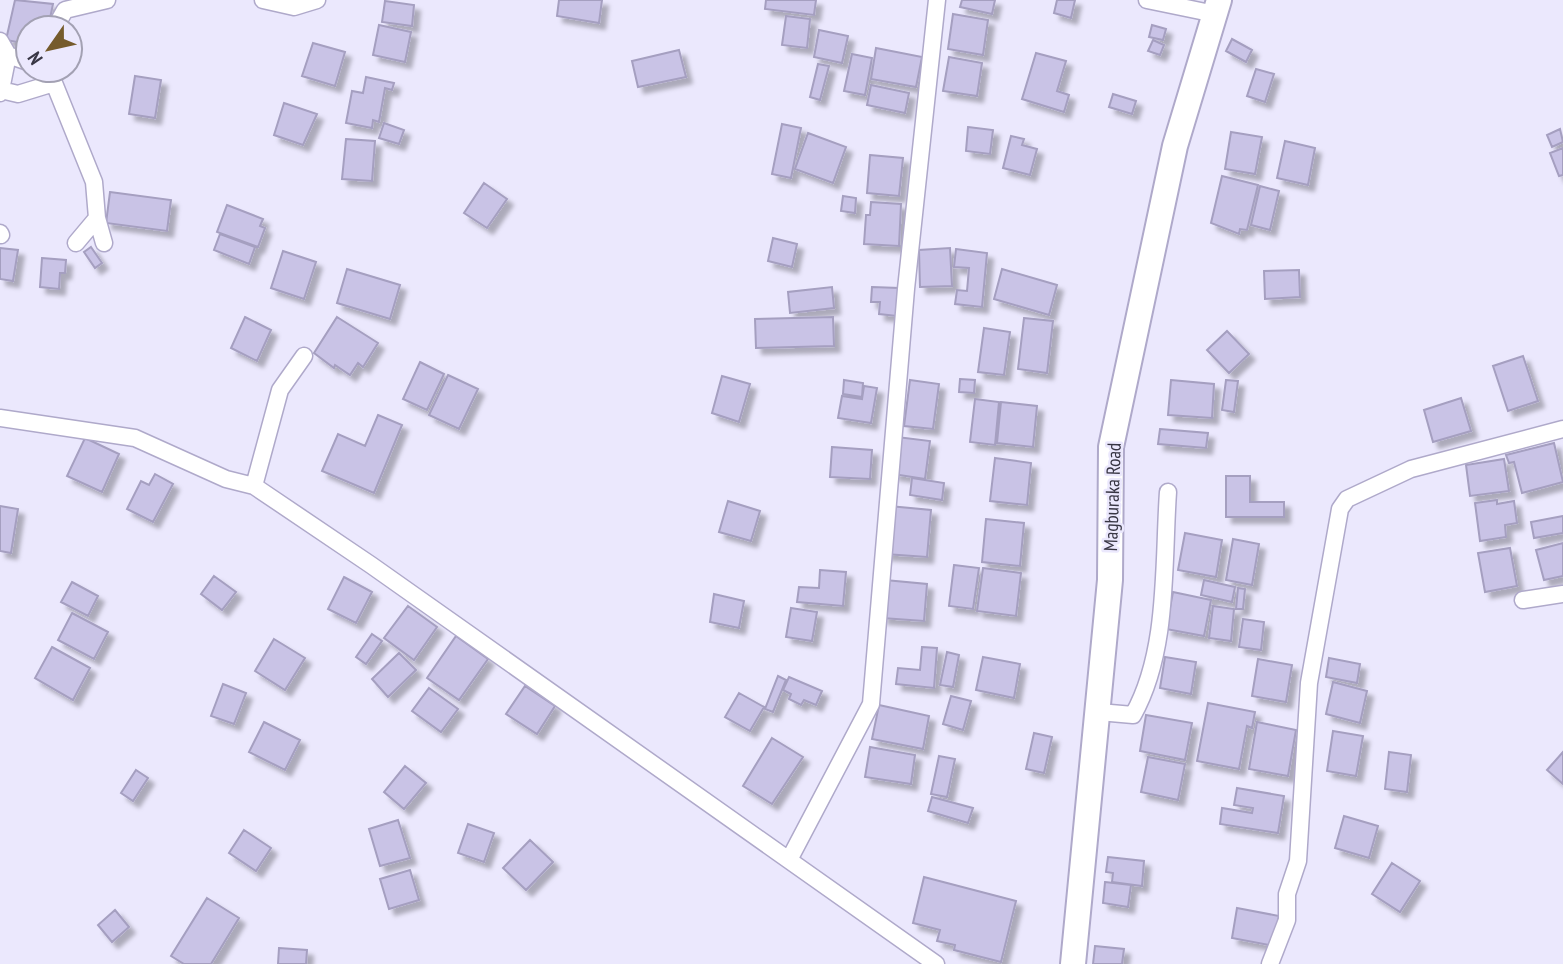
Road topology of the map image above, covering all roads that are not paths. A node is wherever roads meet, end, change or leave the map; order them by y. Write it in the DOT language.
graph roads {
  1 [pos="107,0"];
  2 [pos="263,0"];
  3 [pos="317,0"];
  4 [pos="937,0"];
  5 [pos="1147,0"];
  6 [pos="1217,7"];
  7 [pos="63,14"];
  8 [pos="4,48"];
  9 [pos="35,84"];
  10 [pos="56,84"];
  11 [pos="1,92"];
  12 [pos="97,218"];
  13 [pos="76,243"];
  14 [pos="104,243"];
  15 [pos="304,356"];
  16 [pos="0,418"];
  17 [pos="1563,429"];
  18 [pos="254,486"];
  19 [pos="1168,492"];
  20 [pos="1563,594"];
  21 [pos="1523,600"];
  22 [pos="1099,712"];
  23 [pos="790,858"];
  24 [pos="936,964"];
  25 [pos="1073,964"];
  26 [pos="1270,964"];
  1 -- 7 [label="street"];
  2 -- 3 [label="street"];
  4 -- 23 [label="street"];
  5 -- 6 [label="street"];
  6 -- 22 [label="main road, Magburaka Road"];
  8 -- 11 [label="street"];
  9 -- 11 [label="street"];
  10 -- 12 [label="street"];
  12 -- 13 [label="street"];
  12 -- 14 [label="street"];
  15 -- 18 [label="street"];
  16 -- 18 [label="street"];
  17 -- 26 [label="street"];
  18 -- 23 [label="street"];
  19 -- 22 [label="street"];
  20 -- 21 [label="street"];
  22 -- 25 [label="main road, Magburaka Road"];
  23 -- 24 [label="street"];
}
